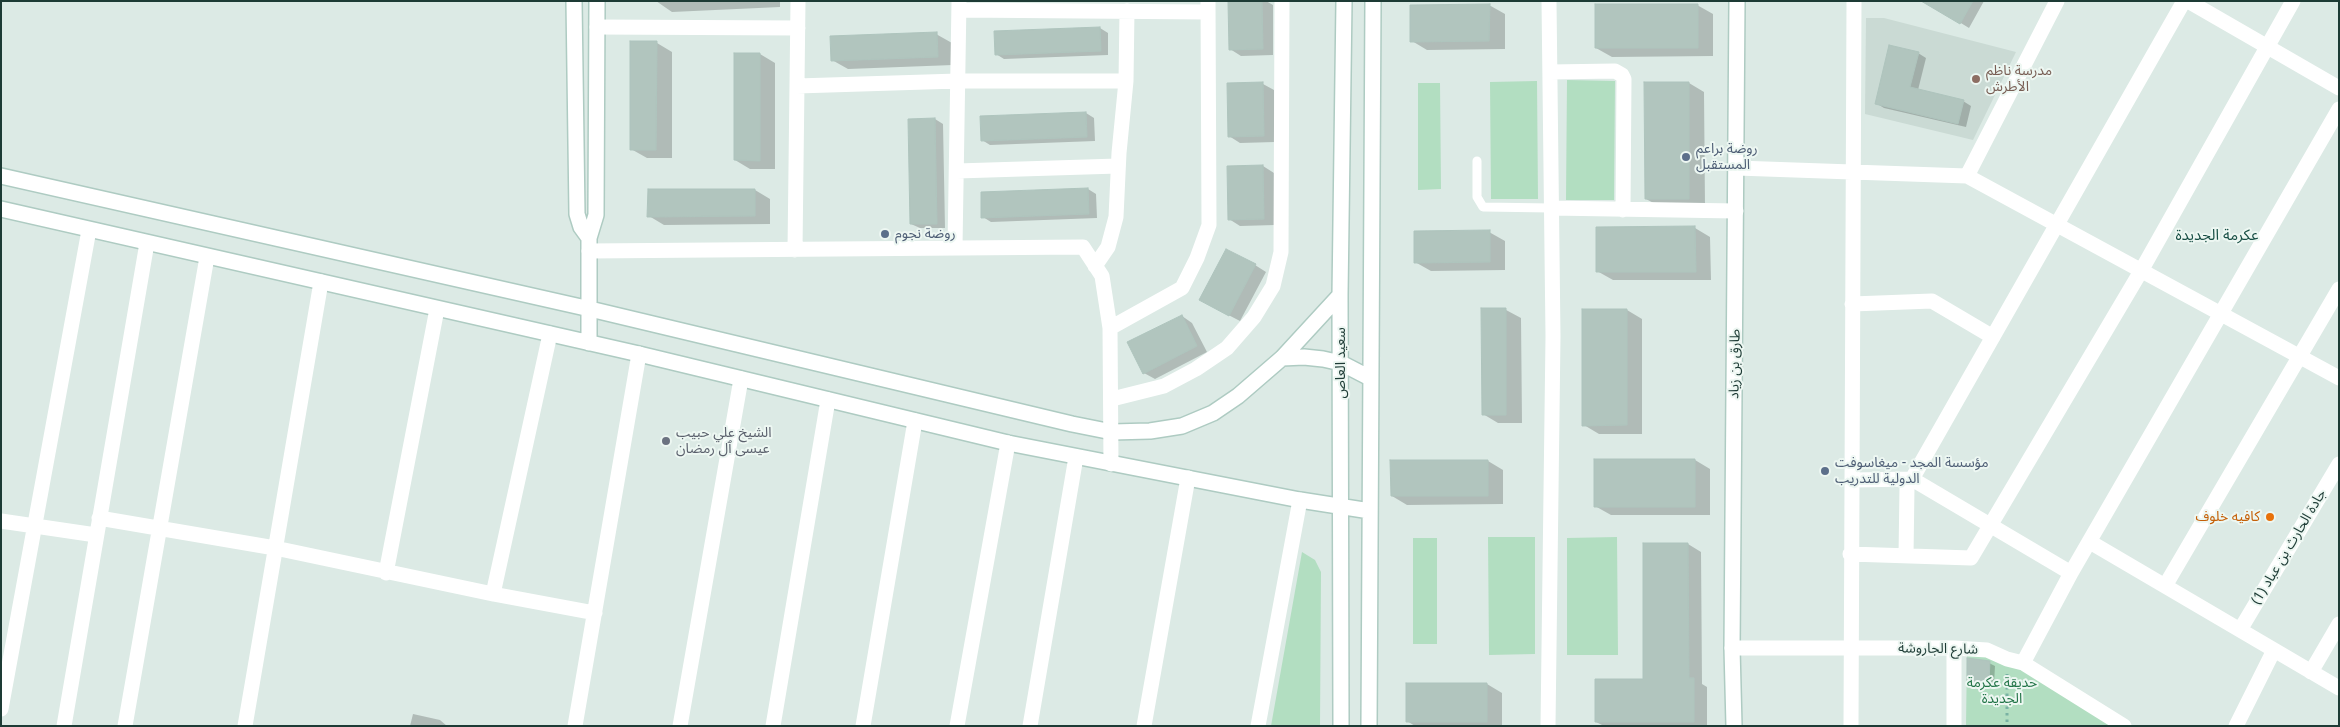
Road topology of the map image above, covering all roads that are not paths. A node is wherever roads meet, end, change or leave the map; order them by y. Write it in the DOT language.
graph roads {
  1 [pos="574,1"];
  2 [pos="597,1"];
  3 [pos="798,1"];
  4 [pos="1282,1"];
  5 [pos="1344,1"];
  6 [pos="1373,1"];
  7 [pos="1549,1"];
  8 [pos="1737,1"];
  9 [pos="1854,1"];
  10 [pos="2058,1"];
  11 [pos="2184,1"];
  12 [pos="2188,1"];
  13 [pos="2293,1"];
  14 [pos="959,6"];
  15 [pos="1208,7"];
  16 [pos="1127,11"];
  17 [pos="597,27"];
  18 [pos="798,28"];
  19 [pos="2267,46"];
  20 [pos="1550,72"];
  21 [pos="958,80"];
  22 [pos="1126,81"];
  23 [pos="797,86"];
  24 [pos="2339,88"];
  25 [pos="2339,109"];
  26 [pos="1477,161"];
  27 [pos="1118,166"];
  28 [pos="1736,168"];
  29 [pos="957,170"];
  30 [pos="1854,172"];
  31 [pos="1,176"];
  32 [pos="1967,176"];
  33 [pos="1552,208"];
  34 [pos="1,209"];
  35 [pos="1623,210"];
  36 [pos="1736,211"];
  37 [pos="2057,225"];
  38 [pos="89,230"];
  39 [pos="147,243"];
  40 [pos="589,245"];
  41 [pos="955,247"];
  42 [pos="795,250"];
  43 [pos="206,257"];
  44 [pos="1095,266"];
  45 [pos="2141,270"];
  46 [pos="321,282"];
  47 [pos="2339,290"];
  48 [pos="1340,295"];
  49 [pos="1852,304"];
  50 [pos="437,309"];
  51 [pos="590,309"];
  52 [pos="2221,314"];
  53 [pos="1110,328"];
  54 [pos="550,334"];
  55 [pos="1993,337"];
  56 [pos="589,343"];
  57 [pos="639,354"];
  58 [pos="2300,357"];
  59 [pos="1282,358"];
  60 [pos="1341,363"];
  61 [pos="1370,378"];
  62 [pos="2339,378"];
  63 [pos="740,379"];
  64 [pos="1112,399"];
  65 [pos="828,400"];
  66 [pos="915,421"];
  67 [pos="1112,432"];
  68 [pos="1008,443"];
  69 [pos="1076,458"];
  70 [pos="1111,464"];
  71 [pos="2339,464"];
  72 [pos="1188,478"];
  73 [pos="1853,480"];
  74 [pos="1912,480"];
  75 [pos="1300,500"];
  76 [pos="1341,507"];
  77 [pos="1370,511"];
  78 [pos="99,518"];
  79 [pos="1,521"];
  80 [pos="35,525"];
  81 [pos="1991,526"];
  82 [pos="159,529"];
  83 [pos="96,535"];
  84 [pos="2090,542"];
  85 [pos="275,548"];
  86 [pos="1850,554"];
  87 [pos="1906,556"];
  88 [pos="386,572"];
  89 [pos="2071,573"];
  90 [pos="2165,586"];
  91 [pos="493,594"];
  92 [pos="595,613"];
  93 [pos="2339,624"];
  94 [pos="2240,630"];
  95 [pos="1732,648"];
  96 [pos="1954,648"];
  97 [pos="1850,649"];
  98 [pos="2274,650"];
  99 [pos="2023,663"];
  100 [pos="2310,672"];
  101 [pos="2339,688"];
  102 [pos="1,709"];
  103 [pos="64,726"];
  104 [pos="125,726"];
  105 [pos="245,726"];
  106 [pos="575,726"];
  107 [pos="680,726"];
  108 [pos="773,726"];
  109 [pos="863,726"];
  110 [pos="957,726"];
  111 [pos="1030,726"];
  112 [pos="1144,726"];
  113 [pos="1258,726"];
  114 [pos="1341,726"];
  115 [pos="1369,726"];
  116 [pos="1548,726"];
  117 [pos="1734,726"];
  118 [pos="1851,726"];
  119 [pos="1954,726"];
  120 [pos="2124,726"];
  121 [pos="2236,726"];
  1 -- 40 [label="street"];
  2 -- 17 [label="street"];
  3 -- 18 [label="street"];
  4 -- 64 [label="street"];
  5 -- 48 [label="street, سعيد العاص"];
  6 -- 61 [label="street"];
  7 -- 20 [label="street"];
  8 -- 28 [label="street, طارق بن زياد"];
  9 -- 30 [label="street"];
  10 -- 32 [label="street"];
  11 -- 37 [label="street"];
  12 -- 19 [label="street"];
  13 -- 19 [label="street"];
  14 -- 16 [label="street"];
  14 -- 21 [label="street"];
  15 -- 16 [label="street"];
  15 -- 53 [label="street"];
  16 -- 22 [label="street"];
  17 -- 18 [label="street"];
  17 -- 40 [label="street"];
  18 -- 23 [label="street"];
  19 -- 24 [label="street"];
  19 -- 45 [label="street"];
  20 -- 33 [label="street"];
  20 -- 35 [label="street"];
  21 -- 22 [label="street"];
  21 -- 23 [label="street"];
  21 -- 29 [label="street"];
  22 -- 27 [label="street"];
  23 -- 42 [label="street"];
  25 -- 52 [label="street"];
  26 -- 33 [label="lane"];
  27 -- 29 [label="street"];
  27 -- 44 [label="street"];
  28 -- 30 [label="street"];
  28 -- 36 [label="street, طارق بن زياد"];
  29 -- 41 [label="street"];
  30 -- 32 [label="street"];
  30 -- 49 [label="street"];
  31 -- 51 [label="street"];
  32 -- 37 [label="street"];
  33 -- 35 [label="street"];
  33 -- 116 [label="street"];
  34 -- 38 [label="street"];
  35 -- 36 [label="street"];
  36 -- 95 [label="street, طارق بن زياد"];
  37 -- 45 [label="street"];
  37 -- 55 [label="street"];
  38 -- 39 [label="street"];
  38 -- 80 [label="street"];
  39 -- 43 [label="street"];
  39 -- 78 [label="street"];
  40 -- 42 [label="street"];
  40 -- 51 [label="street"];
  41 -- 42 [label="street"];
  41 -- 44 [label="street"];
  43 -- 46 [label="street"];
  43 -- 82 [label="street"];
  44 -- 53 [label="street"];
  45 -- 52 [label="street"];
  45 -- 81 [label="street"];
  46 -- 50 [label="street"];
  46 -- 85 [label="street"];
  47 -- 58 [label="street"];
  48 -- 59 [label="street"];
  48 -- 60 [label="street, سعيد العاص"];
  49 -- 55 [label="street"];
  49 -- 73 [label="street"];
  50 -- 54 [label="street"];
  50 -- 88 [label="street"];
  51 -- 56 [label="street"];
  51 -- 67 [label="street"];
  52 -- 58 [label="street"];
  52 -- 84 [label="street"];
  53 -- 64 [label="street"];
  54 -- 56 [label="street"];
  54 -- 91 [label="street"];
  55 -- 74 [label="street"];
  56 -- 57 [label="street"];
  57 -- 63 [label="street"];
  57 -- 92 [label="street"];
  58 -- 62 [label="street"];
  58 -- 90 [label="street"];
  59 -- 60 [label="street"];
  59 -- 67 [label="street"];
  60 -- 61 [label="street"];
  60 -- 76 [label="street, سعيد العاص"];
  61 -- 77 [label="street"];
  63 -- 65 [label="street"];
  63 -- 107 [label="street"];
  64 -- 67 [label="street"];
  65 -- 66 [label="street"];
  65 -- 108 [label="street"];
  66 -- 68 [label="street"];
  66 -- 109 [label="street"];
  67 -- 70 [label="street"];
  68 -- 69 [label="street"];
  68 -- 110 [label="street"];
  69 -- 70 [label="street"];
  69 -- 111 [label="street"];
  70 -- 72 [label="street"];
  71 -- 94 [label="street, جادة الحارث بن عباد (1)"];
  72 -- 75 [label="street"];
  72 -- 112 [label="street"];
  73 -- 74 [label="street"];
  73 -- 86 [label="street"];
  74 -- 81 [label="street"];
  74 -- 87 [label="street"];
  75 -- 76 [label="street"];
  75 -- 113 [label="street"];
  76 -- 77 [label="street"];
  76 -- 114 [label="street, سعيد العاص"];
  77 -- 115 [label="street"];
  78 -- 82 [label="street"];
  78 -- 83 [label="street"];
  79 -- 80 [label="street"];
  80 -- 83 [label="street"];
  80 -- 102 [label="street"];
  81 -- 87 [label="street"];
  81 -- 89 [label="street"];
  82 -- 85 [label="street"];
  82 -- 104 [label="street"];
  83 -- 103 [label="street"];
  84 -- 89 [label="street"];
  84 -- 90 [label="street"];
  85 -- 88 [label="street"];
  85 -- 105 [label="street"];
  86 -- 87 [label="street"];
  86 -- 97 [label="street"];
  88 -- 91 [label="street"];
  89 -- 99 [label="street"];
  90 -- 94 [label="street"];
  91 -- 92 [label="street"];
  92 -- 106 [label="street"];
  93 -- 100 [label="street"];
  94 -- 98 [label="street"];
  95 -- 97 [label="street, شارع الجاروشة"];
  95 -- 117 [label="street, طارق بن زياد"];
  96 -- 97 [label="street, شارع الجاروشة"];
  96 -- 99 [label="street, شارع الجاروشة"];
  96 -- 119 [label="street"];
  97 -- 118 [label="street"];
  98 -- 100 [label="street"];
  98 -- 121 [label="street"];
  99 -- 120 [label="street, شارع الجاروشة"];
  100 -- 101 [label="street"];
}
